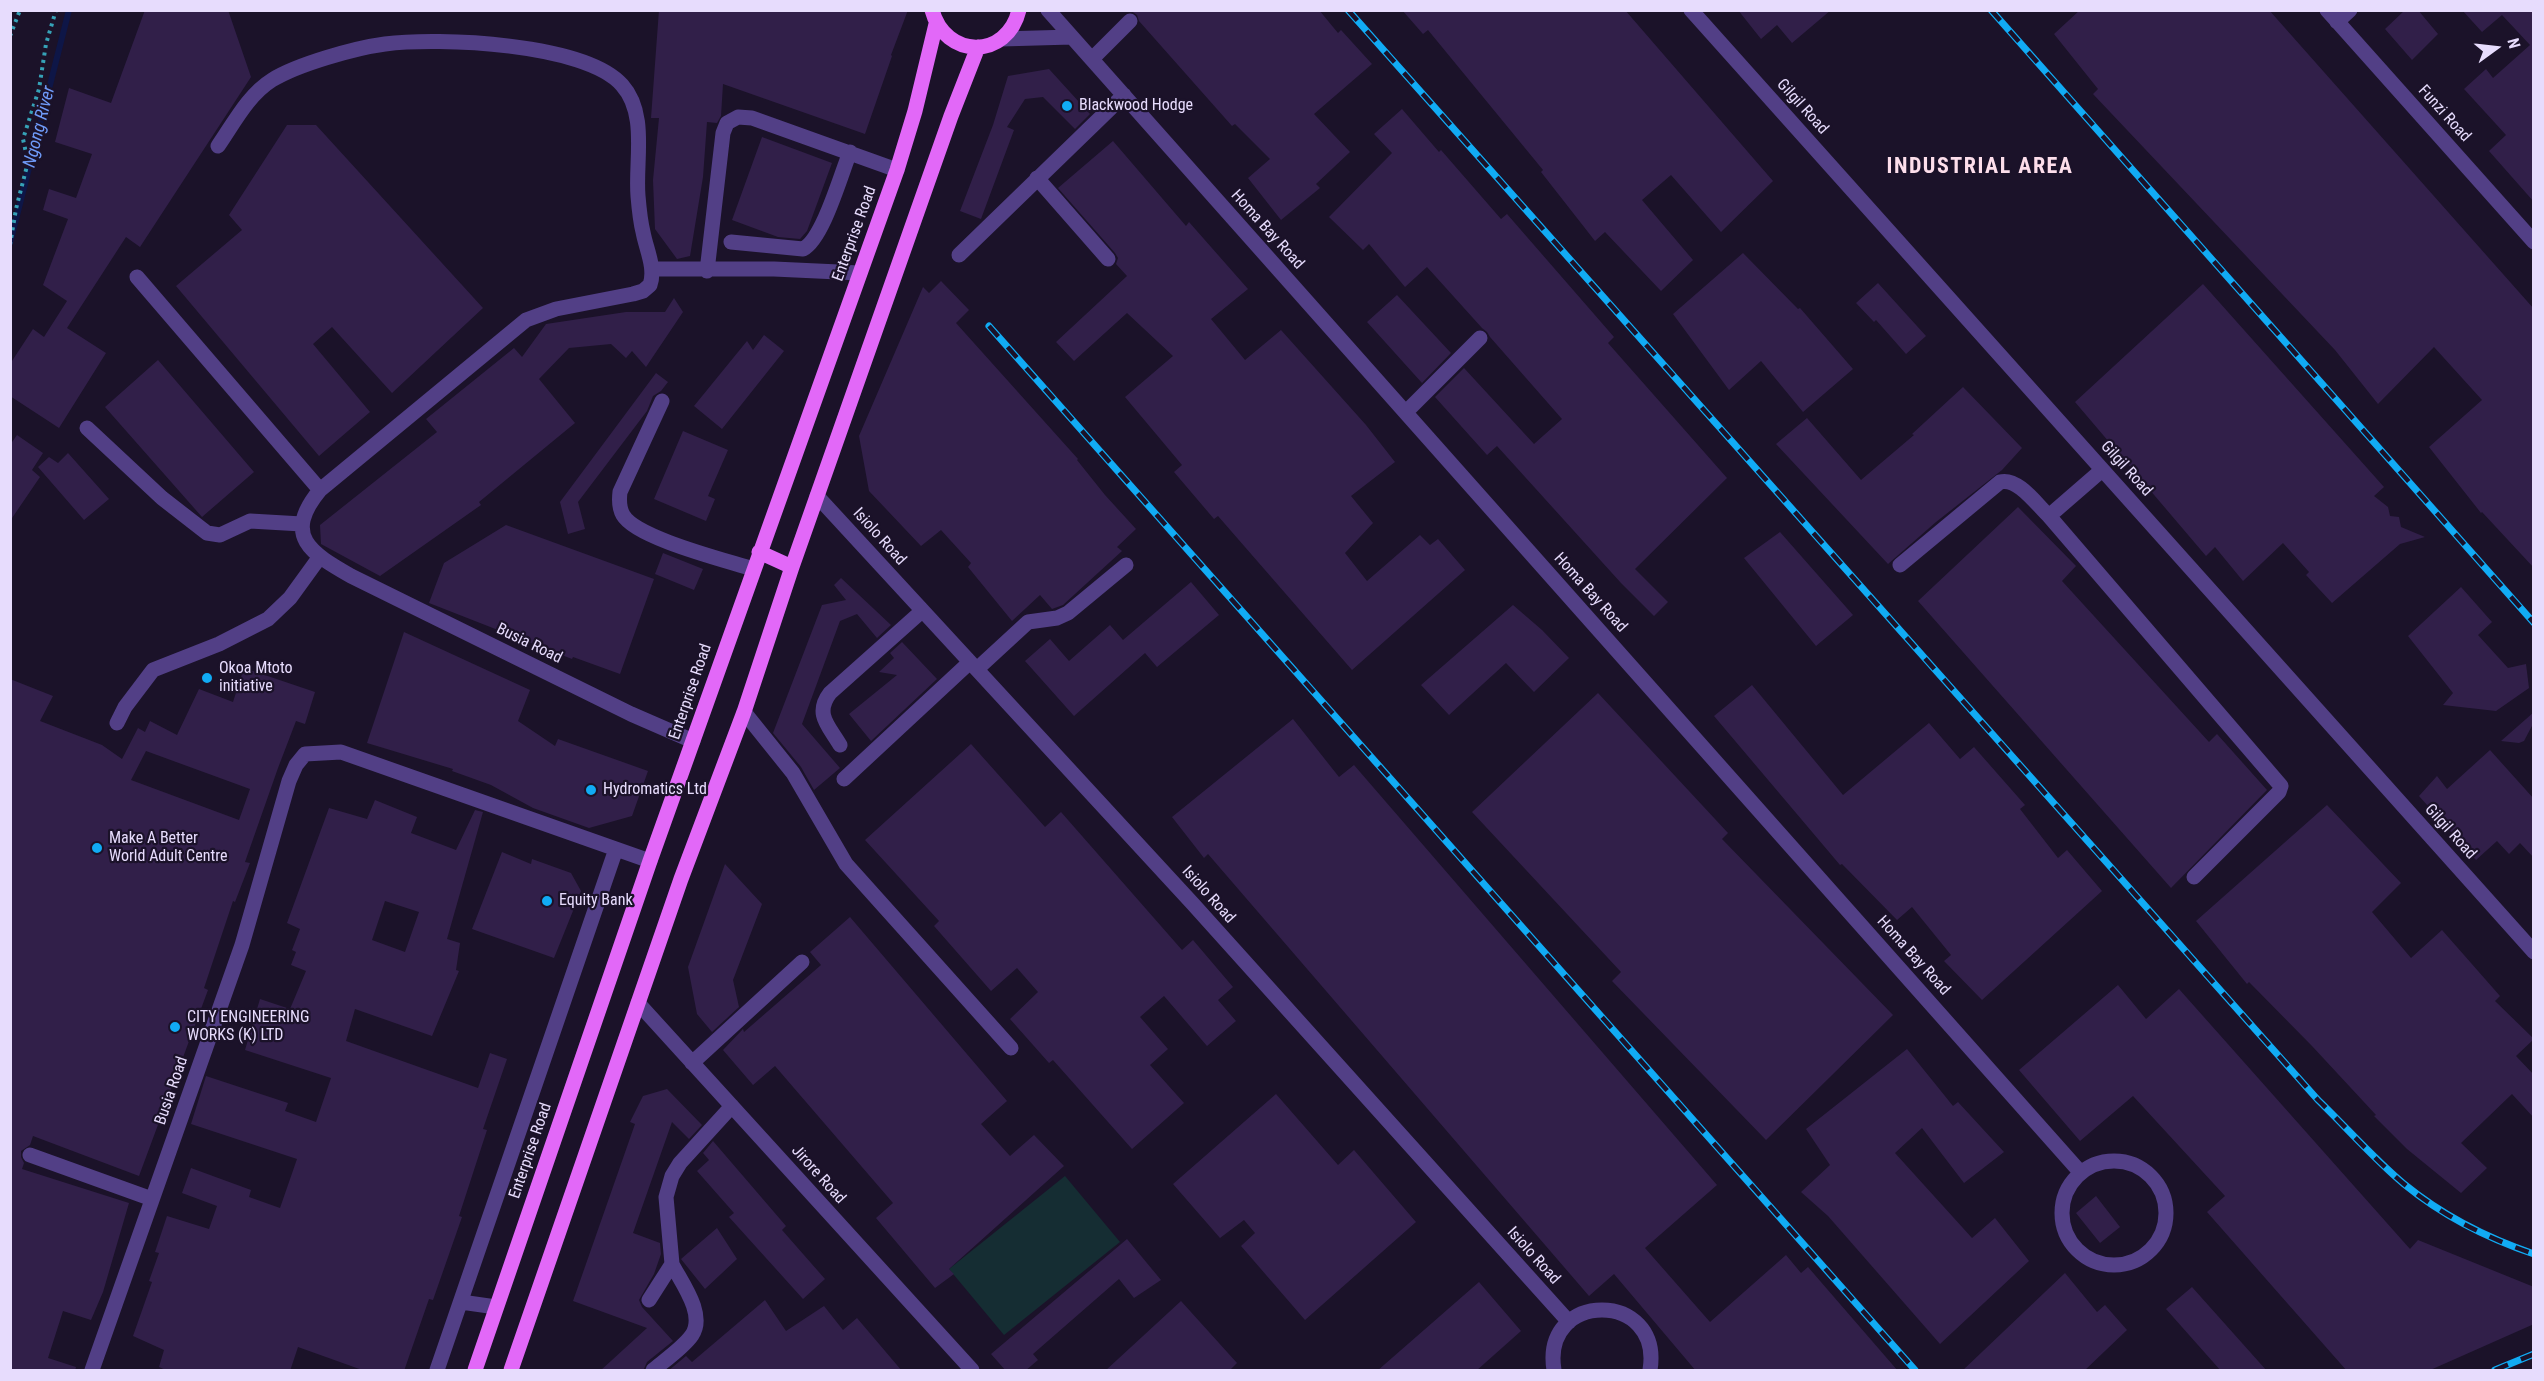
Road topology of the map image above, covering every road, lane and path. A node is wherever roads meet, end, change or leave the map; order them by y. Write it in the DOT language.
graph roads {
  1 [pos="20,10"];
  2 [pos="56,10"];
  3 [pos="1019,10"];
  4 [pos="1048,10"];
  5 [pos="1691,10"];
  6 [pos="2350,10"];
  7 [pos="2332,16"];
  8 [pos="934,17"];
  9 [pos="1130,21"];
  10 [pos="10,36"];
  11 [pos="1072,37"];
  12 [pos="1001,39"];
  13 [pos="978,47"];
  14 [pos="1092,59"];
  15 [pos="1124,95"];
  16 [pos="218,146"];
  17 [pos="850,152"];
  18 [pos="897,170"];
  19 [pos="1037,178"];
  20 [pos="731,242"];
  21 [pos="2534,242"];
  22 [pos="10,245"];
  23 [pos="959,255"];
  24 [pos="1108,259"];
  25 [pos="652,269"];
  26 [pos="707,271"];
  27 [pos="860,273"];
  28 [pos="137,277"];
  29 [pos="1480,338"];
  30 [pos="662,401"];
  31 [pos="1406,412"];
  32 [pos="87,428"];
  33 [pos="2102,470"];
  34 [pos="320,490"];
  35 [pos="817,496"];
  36 [pos="2049,516"];
  37 [pos="302,524"];
  38 [pos="759,552"];
  39 [pos="319,558"];
  40 [pos="1900,564"];
  41 [pos="1126,566"];
  42 [pos="792,567"];
  43 [pos="753,569"];
  44 [pos="922,611"];
  45 [pos="974,665"];
  46 [pos="744,712"];
  47 [pos="117,723"];
  48 [pos="693,741"];
  49 [pos="840,745"];
  50 [pos="844,779"];
  51 [pos="615,849"];
  52 [pos="650,861"];
  53 [pos="2194,876"];
  54 [pos="2534,952"];
  55 [pos="802,962"];
  56 [pos="638,1003"];
  57 [pos="1011,1048"];
  58 [pos="692,1063"];
  59 [pos="732,1106"];
  60 [pos="30,1155"];
  61 [pos="2081,1173"];
  62 [pos="152,1199"];
  63 [pos="672,1264"];
  64 [pos="649,1300"];
  65 [pos="461,1302"];
  66 [pos="496,1307"];
  67 [pos="1569,1322"];
  68 [pos="92,1371"];
  69 [pos="437,1371"];
  70 [pos="475,1371"];
  71 [pos="511,1371"];
  72 [pos="653,1371"];
  73 [pos="972,1371"];
  74 [pos="1554,1371"];
  75 [pos="1650,1371"];
  1 -- 10 [label="path"];
  2 -- 22 [label="path"];
  3 -- 12 [label="main road"];
  4 -- 11 [label="lane, Homa Bay Road"];
  5 -- 33 [label="lane, Gilgil Road"];
  6 -- 7 [label="lane"];
  7 -- 21 [label="lane, Funzi Road"];
  8 -- 13 [label="main road, Enterprise Road"];
  8 -- 18 [label="main road, Enterprise Road"];
  9 -- 14 [label="lane"];
  11 -- 12 [label="lane"];
  11 -- 14 [label="lane, Homa Bay Road"];
  12 -- 13 [label="main road"];
  13 -- 35 [label="main road"];
  14 -- 15 [label="lane, Homa Bay Road"];
  15 -- 19 [label="lane"];
  15 -- 31 [label="lane, Homa Bay Road"];
  16 -- 25 [label="lane"];
  17 -- 18 [label="lane"];
  17 -- 20 [label="lane"];
  17 -- 26 [label="lane"];
  18 -- 27 [label="main road, Enterprise Road"];
  19 -- 23 [label="lane"];
  19 -- 24 [label="lane"];
  25 -- 26 [label="lane"];
  25 -- 34 [label="lane"];
  26 -- 27 [label="lane"];
  27 -- 38 [label="main road, Enterprise Road"];
  28 -- 34 [label="lane"];
  29 -- 31 [label="lane"];
  30 -- 43 [label="lane"];
  31 -- 61 [label="lane, Homa Bay Road"];
  32 -- 37 [label="lane"];
  33 -- 36 [label="lane"];
  33 -- 54 [label="lane, Gilgil Road"];
  34 -- 37 [label="lane"];
  35 -- 42 [label="main road"];
  35 -- 44 [label="lane, Isiolo Road"];
  36 -- 40 [label="lane"];
  36 -- 53 [label="lane"];
  37 -- 39 [label="lane"];
  38 -- 42 [label="main road"];
  38 -- 43 [label="main road, Enterprise Road"];
  39 -- 47 [label="lane"];
  39 -- 48 [label="lane, Busia Road"];
  41 -- 45 [label="lane"];
  42 -- 46 [label="main road"];
  43 -- 48 [label="main road, Enterprise Road"];
  44 -- 45 [label="lane, Isiolo Road"];
  44 -- 49 [label="lane"];
  45 -- 50 [label="lane"];
  45 -- 67 [label="lane, Isiolo Road"];
  46 -- 56 [label="main road"];
  46 -- 57 [label="lane"];
  48 -- 52 [label="main road, Enterprise Road"];
  51 -- 52 [label="lane"];
  51 -- 62 [label="lane, Busia Road"];
  51 -- 65 [label="lane"];
  52 -- 66 [label="main road, Enterprise Road"];
  55 -- 58 [label="lane"];
  56 -- 58 [label="lane, Jirore Road"];
  56 -- 71 [label="main road"];
  58 -- 59 [label="lane, Jirore Road"];
  59 -- 63 [label="lane"];
  59 -- 73 [label="lane, Jirore Road"];
  60 -- 62 [label="lane"];
  61 -- 61 [label="lane"];
  62 -- 68 [label="lane, Busia Road"];
  63 -- 64 [label="lane"];
  63 -- 72 [label="lane"];
  65 -- 66 [label="lane"];
  65 -- 69 [label="lane"];
  66 -- 70 [label="main road, Enterprise Road"];
  67 -- 74 [label="lane"];
  67 -- 75 [label="lane"];
}
